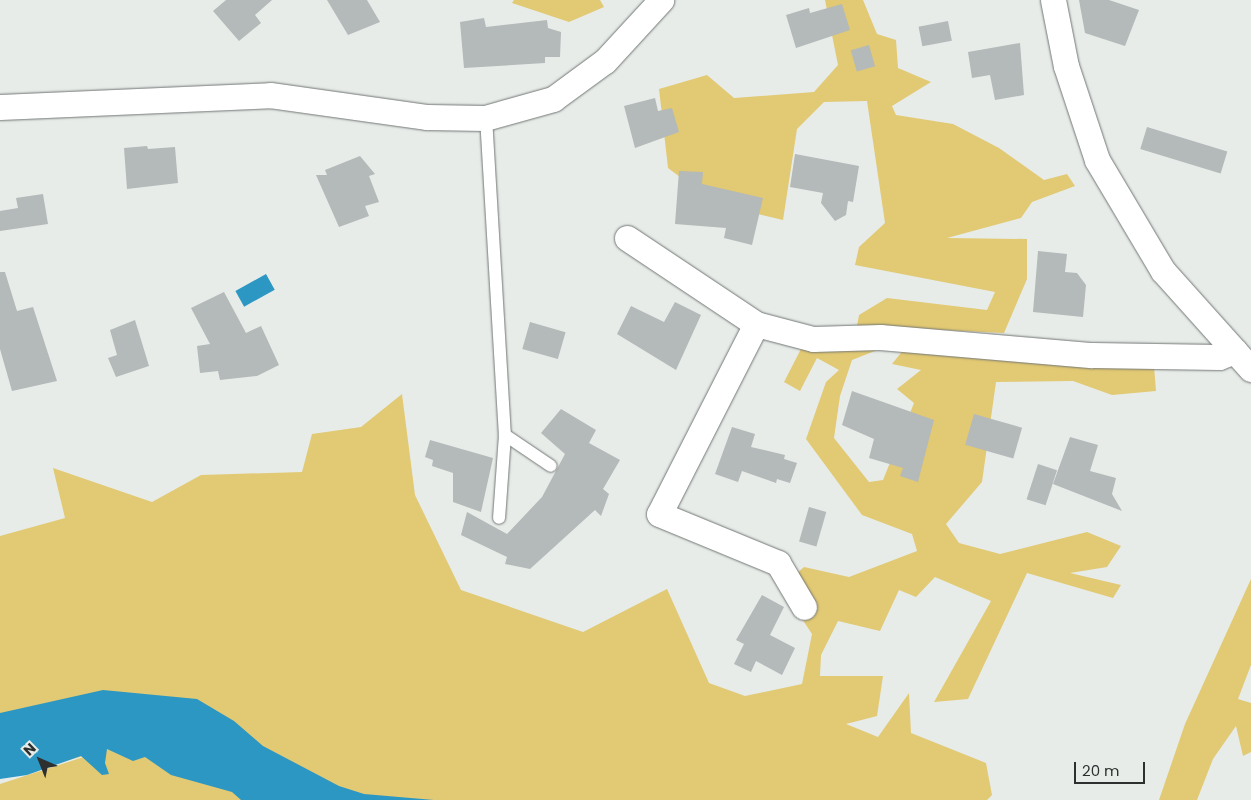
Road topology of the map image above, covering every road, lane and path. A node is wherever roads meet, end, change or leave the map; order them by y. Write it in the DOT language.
graph roads {
  1 [pos="661,0"];
  2 [pos="1053,0"];
  3 [pos="0,107"];
  4 [pos="486,117"];
  5 [pos="627,238"];
  6 [pos="756,324"];
  7 [pos="1235,351"];
  8 [pos="1251,369"];
  9 [pos="505,435"];
  10 [pos="551,466"];
  11 [pos="498,518"];
  12 [pos="804,607"];
  1 -- 4 [label="street"];
  2 -- 7 [label="street"];
  3 -- 4 [label="street"];
  4 -- 9 [label="lane"];
  5 -- 6 [label="street"];
  6 -- 7 [label="street"];
  6 -- 12 [label="street"];
  7 -- 8 [label="street"];
  9 -- 10 [label="lane"];
  9 -- 11 [label="lane"];
}
